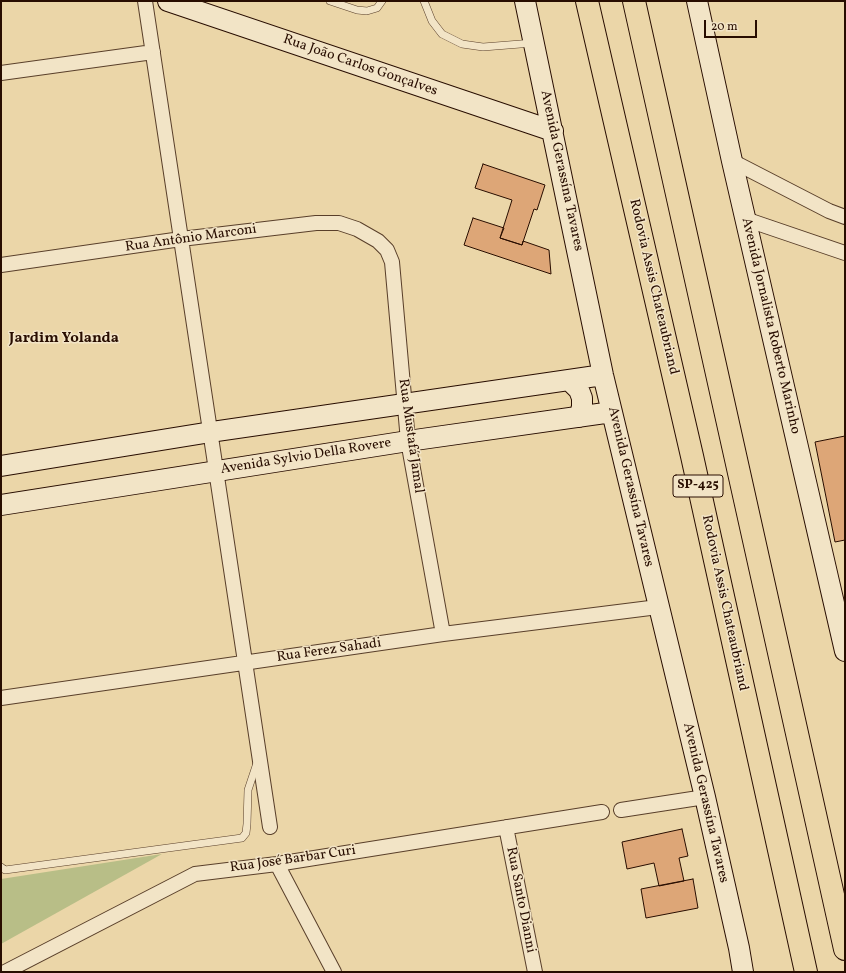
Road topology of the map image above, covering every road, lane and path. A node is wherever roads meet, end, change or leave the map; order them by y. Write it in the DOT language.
graph roads {
  1 [pos="145,1"];
  2 [pos="168,1"];
  3 [pos="330,1"];
  4 [pos="382,1"];
  5 [pos="424,1"];
  6 [pos="525,1"];
  7 [pos="587,1"];
  8 [pos="634,1"];
  9 [pos="697,1"];
  10 [pos="534,42"];
  11 [pos="153,52"];
  12 [pos="1,74"];
  13 [pos="553,131"];
  14 [pos="732,161"];
  15 [pos="845,217"];
  16 [pos="745,219"];
  17 [pos="182,239"];
  18 [pos="378,241"];
  19 [pos="845,253"];
  20 [pos="1,265"];
  21 [pos="603,375"];
  22 [pos="569,380"];
  23 [pos="404,404"];
  24 [pos="612,412"];
  25 [pos="579,417"];
  26 [pos="211,432"];
  27 [pos="408,441"];
  28 [pos="1,466"];
  29 [pos="216,471"];
  30 [pos="1,504"];
  31 [pos="658,607"];
  32 [pos="443,634"];
  33 [pos="845,651"];
  34 [pos="245,663"];
  35 [pos="1,698"];
  36 [pos="260,755"];
  37 [pos="705,797"];
  38 [pos="621,810"];
  39 [pos="602,812"];
  40 [pos="270,827"];
  41 [pos="506,827"];
  42 [pos="277,864"];
  43 [pos="1,867"];
  44 [pos="845,949"];
  45 [pos="5,972"];
  46 [pos="334,972"];
  47 [pos="535,972"];
  48 [pos="743,972"];
  49 [pos="806,972"];
  1 -- 11 [label="street"];
  2 -- 13 [label="main road, Rua João Carlos Gonçalves"];
  3 -- 4 [label="lane"];
  5 -- 10 [label="lane"];
  6 -- 10 [label="main road, Avenida Gerassína Tavares"];
  7 -- 49 [label="highway, Rodovia Assis Chateaubriand / SP-425"];
  8 -- 44 [label="highway, SP-425"];
  9 -- 14 [label="main road, Avenida Jornalista Roberto Marinho"];
  10 -- 13 [label="main road, Avenida Gerassína Tavares"];
  11 -- 12 [label="street"];
  11 -- 17 [label="street"];
  13 -- 21 [label="main road, Avenida Gerassína Tavares"];
  14 -- 15 [label="street"];
  14 -- 16 [label="main road, Avenida Jornalista Roberto Marinho"];
  16 -- 19 [label="street"];
  16 -- 33 [label="main road, Avenida Jornalista Roberto Marinho"];
  17 -- 18 [label="street, Rua Antônio Marconi"];
  17 -- 20 [label="street, Rua Antônio Marconi"];
  17 -- 26 [label="street"];
  18 -- 23 [label="street, Rua Mustafá Jamal"];
  21 -- 22 [label="main road"];
  21 -- 24 [label="main road, Avenida Gerassína Tavares"];
  22 -- 23 [label="main road"];
  22 -- 25 [label="main road"];
  23 -- 26 [label="main road"];
  23 -- 27 [label="street, Rua Mustafá Jamal"];
  24 -- 25 [label="main road, Avenida Sylvio Della Rovere"];
  24 -- 31 [label="main road, Avenida Gerassína Tavares"];
  25 -- 27 [label="main road, Avenida Sylvio Della Rovere"];
  26 -- 28 [label="main road"];
  26 -- 29 [label="street"];
  27 -- 29 [label="main road, Avenida Sylvio Della Rovere"];
  27 -- 32 [label="street, Rua Mustafá Jamal"];
  29 -- 30 [label="main road, Avenida Sylvio Della Rovere"];
  29 -- 34 [label="street"];
  31 -- 32 [label="street, Rua Ferez Sahadi"];
  31 -- 37 [label="main road, Avenida Gerassína Tavares"];
  32 -- 34 [label="street, Rua Ferez Sahadi"];
  34 -- 35 [label="street, Rua Ferez Sahadi"];
  34 -- 36 [label="street"];
  36 -- 40 [label="street"];
  36 -- 43 [label="lane"];
  37 -- 38 [label="street"];
  37 -- 48 [label="main road, Avenida Gerassína Tavares"];
  39 -- 41 [label="street, Rua José Barbar Curi"];
  41 -- 42 [label="street, Rua José Barbar Curi"];
  41 -- 47 [label="street, Rua Santo Dianni"];
  42 -- 45 [label="street, Rua José Barbar Curi"];
  42 -- 46 [label="street"];
}
